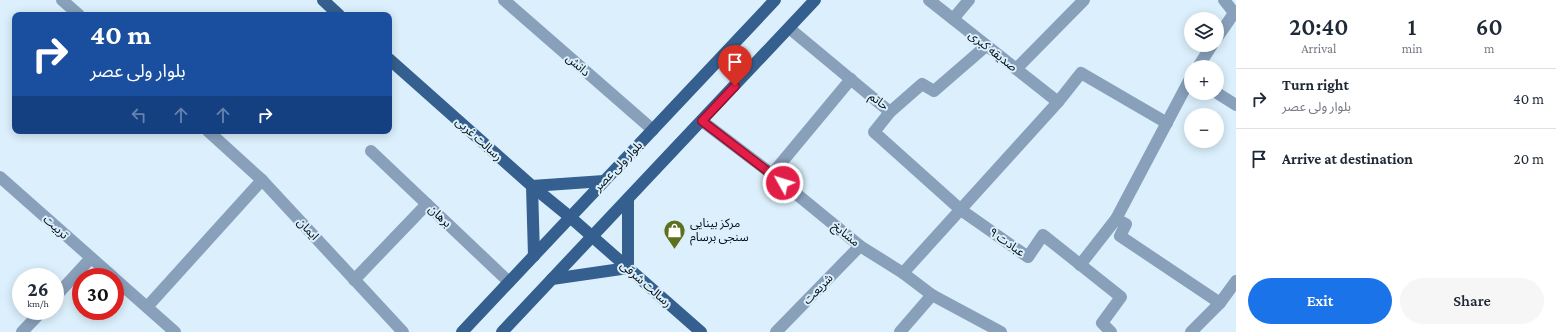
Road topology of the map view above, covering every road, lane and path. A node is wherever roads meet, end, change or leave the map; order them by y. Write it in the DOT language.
graph roads {
  1 [pos="62,0"];
  2 [pos="322,0"];
  3 [pos="775,0"];
  4 [pos="815,0"];
  5 [pos="928,0"];
  6 [pos="970,0"];
  7 [pos="1084,0"];
  8 [pos="1224,0"];
  9 [pos="512,3"];
  10 [pos="76,12"];
  11 [pos="336,12"];
  12 [pos="1235,14"];
  13 [pos="953,19"];
  14 [pos="789,28"];
  15 [pos="1224,29"];
  16 [pos="986,46"];
  17 [pos="392,62"];
  18 [pos="1016,69"];
  19 [pos="851,79"];
  20 [pos="1184,91"];
  21 [pos="1224,97"];
  22 [pos="1058,102"];
  23 [pos="1236,105"];
  24 [pos="890,112"];
  25 [pos="702,121"];
  26 [pos="1167,124"];
  27 [pos="653,130"];
  28 [pos="211,134"];
  29 [pos="370,151"];
  30 [pos="772,174"];
  31 [pos="0,177"];
  32 [pos="262,180"];
  33 [pos="604,181"];
  34 [pos="532,186"];
  35 [pos="628,199"];
  36 [pos="427,204"];
  37 [pos="961,210"];
  38 [pos="570,217"];
  39 [pos="1116,219"];
  40 [pos="592,237"];
  41 [pos="860,246"];
  42 [pos="534,256"];
  43 [pos="91,258"];
  44 [pos="1080,265"];
  45 [pos="102,268"];
  46 [pos="628,268"];
  47 [pos="903,273"];
  48 [pos="552,279"];
  49 [pos="354,280"];
  50 [pos="1236,281"];
  51 [pos="509,282"];
  52 [pos="64,287"];
  53 [pos="124,287"];
  54 [pos="932,295"];
  55 [pos="1220,303"];
  56 [pos="147,307"];
  57 [pos="33,320"];
  58 [pos="1195,331"];
  59 [pos="22,332"];
  60 [pos="175,332"];
  61 [pos="403,332"];
  62 [pos="462,332"];
  63 [pos="502,332"];
  64 [pos="700,332"];
  65 [pos="776,332"];
  66 [pos="900,332"];
  67 [pos="1001,332"];
  68 [pos="1111,332"];
  1 -- 10 [label="street"];
  2 -- 11 [label="main road"];
  3 -- 27 [label="main road, بلوار ولی عصر"];
  4 -- 14 [label="main road"];
  5 -- 13 [label="street, صدیقه کبری"];
  6 -- 13 [label="street"];
  7 -- 18 [label="street"];
  8 -- 12 [label="street"];
  9 -- 27 [label="street, دانش"];
  12 -- 15 [label="street"];
  13 -- 16 [label="street, صدیقه کبری"];
  14 -- 19 [label="street, حاتم"];
  14 -- 25 [label="main road"];
  16 -- 18 [label="street, صدیقه کبری"];
  16 -- 24 [label="street, حاتم"];
  17 -- 34 [label="main road, رسالت غربی"];
  18 -- 22 [label="street, صدیقه کبری"];
  19 -- 24 [label="street, حاتم"];
  19 -- 30 [label="street"];
  20 -- 26 [label="street"];
  21 -- 23 [label="street"];
  22 -- 26 [label="street"];
  22 -- 37 [label="street"];
  24 -- 37 [label="street, عبادت ۹"];
  25 -- 30 [label="street, مشایخ"];
  25 -- 35 [label="main road"];
  26 -- 39 [label="street"];
  27 -- 33 [label="main road, بلوار ولی عصر"];
  28 -- 32 [label="street, ایمان"];
  29 -- 36 [label="street, برهان"];
  30 -- 41 [label="street, مشایخ"];
  31 -- 43 [label="street, تربیت"];
  32 -- 49 [label="street, ایمان"];
  32 -- 56 [label="street"];
  33 -- 34 [label="main road"];
  33 -- 38 [label="main road, بلوار ولی عصر"];
  34 -- 38 [label="main road, رسالت غربی"];
  34 -- 42 [label="main road"];
  35 -- 40 [label="main road"];
  35 -- 46 [label="main road"];
  36 -- 49 [label="street"];
  36 -- 51 [label="street, برهان"];
  37 -- 44 [label="street, عبادت ۹"];
  37 -- 47 [label="street"];
  38 -- 40 [label="main road, رسالت شرقی"];
  38 -- 42 [label="main road, بلوار ولی عصر"];
  39 -- 44 [label="street"];
  39 -- 55 [label="street"];
  40 -- 46 [label="main road, رسالت شرقی"];
  40 -- 48 [label="main road"];
  41 -- 47 [label="street, مشایخ"];
  41 -- 65 [label="street, شریعت"];
  42 -- 51 [label="main road, بلوار ولی عصر"];
  43 -- 45 [label="street, تربیت"];
  43 -- 52 [label="street"];
  44 -- 68 [label="street, عبادت ۹"];
  46 -- 48 [label="main road"];
  46 -- 64 [label="main road, رسالت شرقی"];
  47 -- 54 [label="street, مشایخ"];
  48 -- 63 [label="main road"];
  49 -- 61 [label="street, ایمان"];
  50 -- 55 [label="street"];
  51 -- 62 [label="main road, بلوار ولی عصر"];
  53 -- 56 [label="street, تربیت"];
  54 -- 66 [label="street"];
  54 -- 67 [label="street, مشایخ"];
  55 -- 58 [label="street"];
  56 -- 60 [label="street, تربیت"];
  57 -- 59 [label="street"];
}
